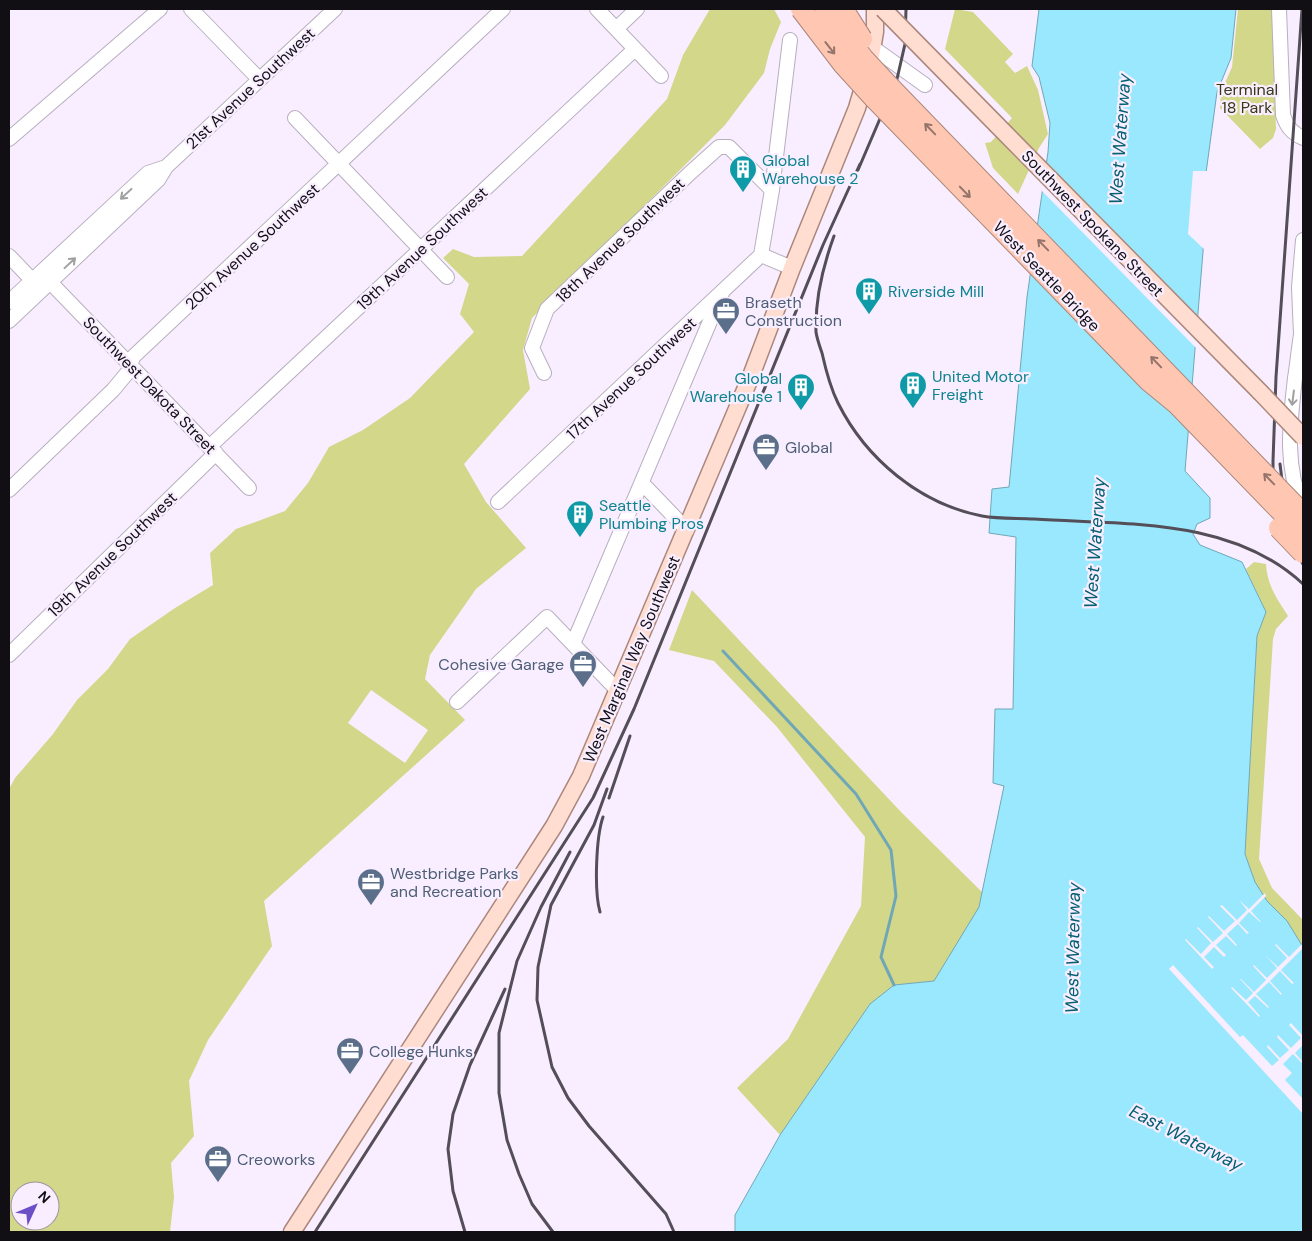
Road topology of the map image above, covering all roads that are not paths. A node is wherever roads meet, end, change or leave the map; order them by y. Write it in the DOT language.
graph roads {
  1 [pos="160,9"];
  2 [pos="191,9"];
  3 [pos="335,9"];
  4 [pos="503,9"];
  5 [pos="597,9"];
  6 [pos="637,9"];
  7 [pos="801,9"];
  8 [pos="825,9"];
  9 [pos="843,9"];
  10 [pos="875,9"];
  11 [pos="883,9"];
  12 [pos="1279,9"];
  13 [pos="616,29"];
  14 [pos="790,40"];
  15 [pos="872,47"];
  16 [pos="635,49"];
  17 [pos="661,76"];
  18 [pos="259,79"];
  19 [pos="924,85"];
  20 [pos="891,88"];
  21 [pos="295,118"];
  22 [pos="1303,138"];
  23 [pos="9,139"];
  24 [pos="339,164"];
  25 [pos="166,167"];
  26 [pos="772,190"];
  27 [pos="1303,240"];
  28 [pos="420,250"];
  29 [pos="761,255"];
  30 [pos="9,256"];
  31 [pos="792,268"];
  32 [pos="447,277"];
  33 [pos="32,280"];
  34 [pos="50,282"];
  35 [pos="722,293"];
  36 [pos="9,302"];
  37 [pos="9,321"];
  38 [pos="1303,331"];
  39 [pos="1303,348"];
  40 [pos="130,365"];
  41 [pos="544,373"];
  42 [pos="1149,381"];
  43 [pos="1303,417"];
  44 [pos="1290,425"];
  45 [pos="1303,437"];
  46 [pos="213,450"];
  47 [pos="642,483"];
  48 [pos="249,488"];
  49 [pos="9,490"];
  50 [pos="498,502"];
  51 [pos="1303,508"];
  52 [pos="1303,514"];
  53 [pos="686,530"];
  54 [pos="1303,534"];
  55 [pos="1303,553"];
  56 [pos="573,644"];
  57 [pos="9,655"];
  58 [pos="618,691"];
  59 [pos="458,702"];
  60 [pos="292,1232"];
  1 -- 23 [label="street"];
  2 -- 18 [label="street"];
  3 -- 18 [label="street, 21st Avenue Southwest"];
  4 -- 24 [label="street, 20th Avenue Southwest"];
  5 -- 13 [label="street"];
  6 -- 13 [label="street"];
  7 -- 42 [label="highway, West Seattle Bridge, one-way, bridge"];
  8 -- 20 [label="highway, West Seattle Bridge, bridge"];
  9 -- 20 [label="highway, bridge"];
  10 -- 15 [label="main road, West Marginal Way Southwest"];
  11 -- 45 [label="main road, Southwest Spokane Street, bridge"];
  12 -- 22 [label="street"];
  13 -- 16 [label="street"];
  14 -- 26 [label="street"];
  15 -- 19 [label="street"];
  15 -- 31 [label="main road, West Marginal Way Southwest"];
  16 -- 17 [label="street"];
  16 -- 28 [label="street, 19th Avenue Southwest"];
  18 -- 25 [label="street, 21st Avenue Southwest"];
  52 -- 20 [label="highway, West Seattle Bridge, one-way, bridge"];
  21 -- 24 [label="street"];
  24 -- 28 [label="street"];
  24 -- 40 [label="street, 20th Avenue Southwest"];
  25 -- 33 [label="street, 21st Avenue Southwest, one-way"];
  34 -- 25 [label="street, 21st Avenue Southwest, one-way"];
  26 -- 29 [label="street"];
  26 -- 41 [label="street, 18th Avenue Southwest"];
  27 -- 38 [label="street"];
  28 -- 32 [label="street"];
  28 -- 46 [label="street, 19th Avenue Southwest"];
  29 -- 31 [label="street"];
  29 -- 35 [label="street, 17th Avenue Southwest"];
  30 -- 33 [label="street"];
  31 -- 53 [label="main road, West Marginal Way Southwest"];
  33 -- 36 [label="street, 21st Avenue Southwest"];
  34 -- 37 [label="street, 21st Avenue Southwest"];
  34 -- 40 [label="street, Southwest Dakota Street"];
  35 -- 47 [label="street"];
  35 -- 50 [label="street, 17th Avenue Southwest"];
  38 -- 39 [label="street"];
  38 -- 44 [label="street, one-way"];
  40 -- 46 [label="street, Southwest Dakota Street"];
  40 -- 49 [label="street, 20th Avenue Southwest"];
  42 -- 54 [label="highway, West Seattle Bridge, bridge"];
  42 -- 55 [label="highway, bridge"];
  43 -- 44 [label="street"];
  44 -- 51 [label="street"];
  46 -- 48 [label="street, Southwest Dakota Street"];
  46 -- 57 [label="street, 19th Avenue Southwest"];
  47 -- 53 [label="street"];
  47 -- 56 [label="street"];
  53 -- 58 [label="main road, West Marginal Way Southwest"];
  56 -- 58 [label="street"];
  56 -- 59 [label="street"];
  58 -- 60 [label="main road, West Marginal Way Southwest"];
}
